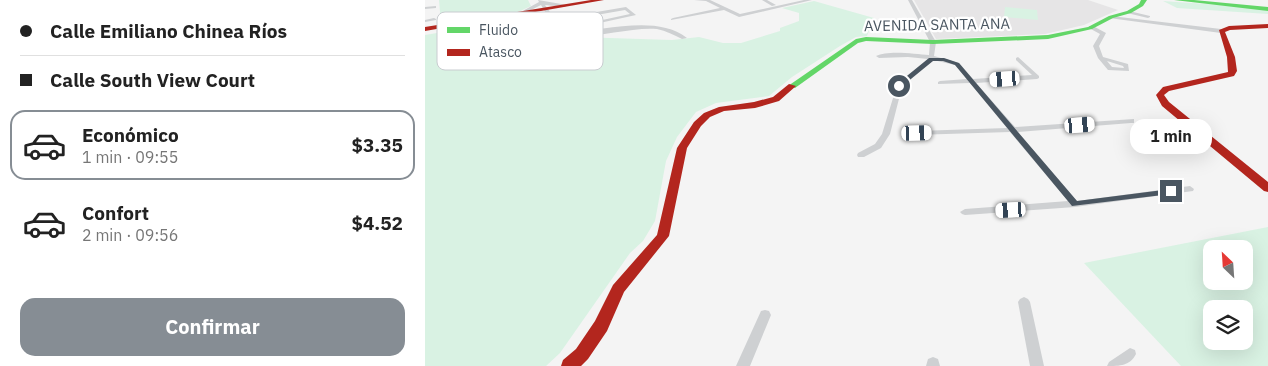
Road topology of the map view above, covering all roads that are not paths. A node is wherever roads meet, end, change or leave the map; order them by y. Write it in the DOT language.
graph roads {
  1 [pos="601,0"];
  2 [pos="697,0"];
  3 [pos="707,0"];
  4 [pos="764,0"];
  5 [pos="810,0"];
  6 [pos="910,0"];
  7 [pos="1177,0"];
  8 [pos="542,4"];
  9 [pos="773,4"];
  10 [pos="434,7"];
  11 [pos="425,8"];
  12 [pos="725,9"];
  13 [pos="1138,9"];
  14 [pos="1268,9"];
  15 [pos="524,12"];
  16 [pos="603,13"];
  17 [pos="1111,17"];
  18 [pos="434,19"];
  19 [pos="673,19"];
  20 [pos="425,21"];
  21 [pos="603,22"];
  22 [pos="1268,26"];
  23 [pos="1091,27"];
  24 [pos="1220,30"];
  25 [pos="603,31"];
  26 [pos="685,38"];
  27 [pos="933,42"];
  28 [pos="879,56"];
  29 [pos="1101,58"];
  30 [pos="931,59"];
  31 [pos="1018,59"];
  32 [pos="972,81"];
  33 [pos="940,83"];
  34 [pos="1131,121"];
  35 [pos="1011,130"];
  36 [pos="917,133"];
  37 [pos="861,156"];
  38 [pos="1268,188"];
  39 [pos="1191,189"];
  40 [pos="1075,204"];
  41 [pos="965,212"];
  42 [pos="1024,302"];
  43 [pos="765,315"];
  44 [pos="1130,354"];
  45 [pos="569,366"];
  46 [pos="743,366"];
  47 [pos="1037,366"];
  48 [pos="1114,366"];
  1 -- 8 [label="street"];
  2 -- 3 [label="street"];
  3 -- 12 [label="street"];
  4 -- 9 [label="street"];
  5 -- 12 [label="street"];
  6 -- 27 [label="street"];
  7 -- 14 [label="street"];
  8 -- 15 [label="street"];
  10 -- 11 [label="street"];
  12 -- 19 [label="street"];
  13 -- 17 [label="street, AVENIDA SANTA ANA"];
  13 -- 24 [label="street"];
  16 -- 21 [label="street"];
  17 -- 23 [label="street, AVENIDA SANTA ANA"];
  17 -- 24 [label="street"];
  18 -- 20 [label="street"];
  22 -- 24 [label="street"];
  23 -- 27 [label="street, AVENIDA SANTA ANA"];
  23 -- 29 [label="street"];
  24 -- 38 [label="street"];
  25 -- 26 [label="street"];
  27 -- 30 [label="street"];
  27 -- 45 [label="street, AVENIDA SANTA ANA"];
  28 -- 30 [label="street"];
  30 -- 32 [label="street"];
  30 -- 37 [label="street"];
  31 -- 32 [label="street"];
  32 -- 33 [label="street"];
  32 -- 35 [label="street"];
  34 -- 35 [label="street"];
  35 -- 36 [label="street"];
  35 -- 40 [label="street"];
  39 -- 40 [label="street"];
  40 -- 41 [label="street"];
  42 -- 47 [label="street"];
  43 -- 46 [label="street"];
  44 -- 48 [label="street"];
}
